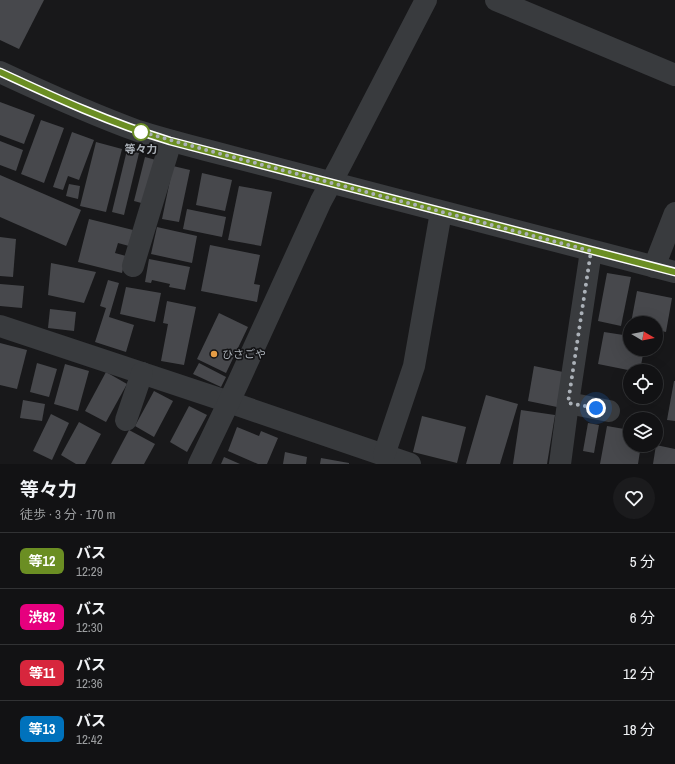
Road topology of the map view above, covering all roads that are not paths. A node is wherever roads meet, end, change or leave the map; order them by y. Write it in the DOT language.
graph roads {
  1 [pos="426,0"];
  2 [pos="496,0"];
  3 [pos="0,72"];
  4 [pos="675,75"];
  5 [pos="170,141"];
  6 [pos="330,183"];
  7 [pos="441,212"];
  8 [pos="675,213"];
  9 [pos="591,251"];
  10 [pos="133,266"];
  11 [pos="654,267"];
  12 [pos="675,272"];
  13 [pos="0,326"];
  14 [pos="142,373"];
  15 [pos="229,402"];
  16 [pos="568,403"];
  17 [pos="610,411"];
  18 [pos="126,420"];
  19 [pos="384,456"];
  20 [pos="406,463"];
  21 [pos="199,464"];
  22 [pos="560,464"];
  1 -- 6 [label="street"];
  2 -- 4 [label="street"];
  3 -- 5 [label="street"];
  5 -- 6 [label="street"];
  5 -- 10 [label="street"];
  6 -- 7 [label="street"];
  6 -- 15 [label="street"];
  7 -- 9 [label="street"];
  7 -- 19 [label="street"];
  8 -- 11 [label="street"];
  9 -- 11 [label="street"];
  9 -- 16 [label="street"];
  11 -- 12 [label="street"];
  13 -- 14 [label="street"];
  14 -- 15 [label="street"];
  14 -- 18 [label="street"];
  15 -- 19 [label="street"];
  15 -- 21 [label="street"];
  16 -- 17 [label="street"];
  16 -- 22 [label="street"];
  19 -- 20 [label="street"];
}
